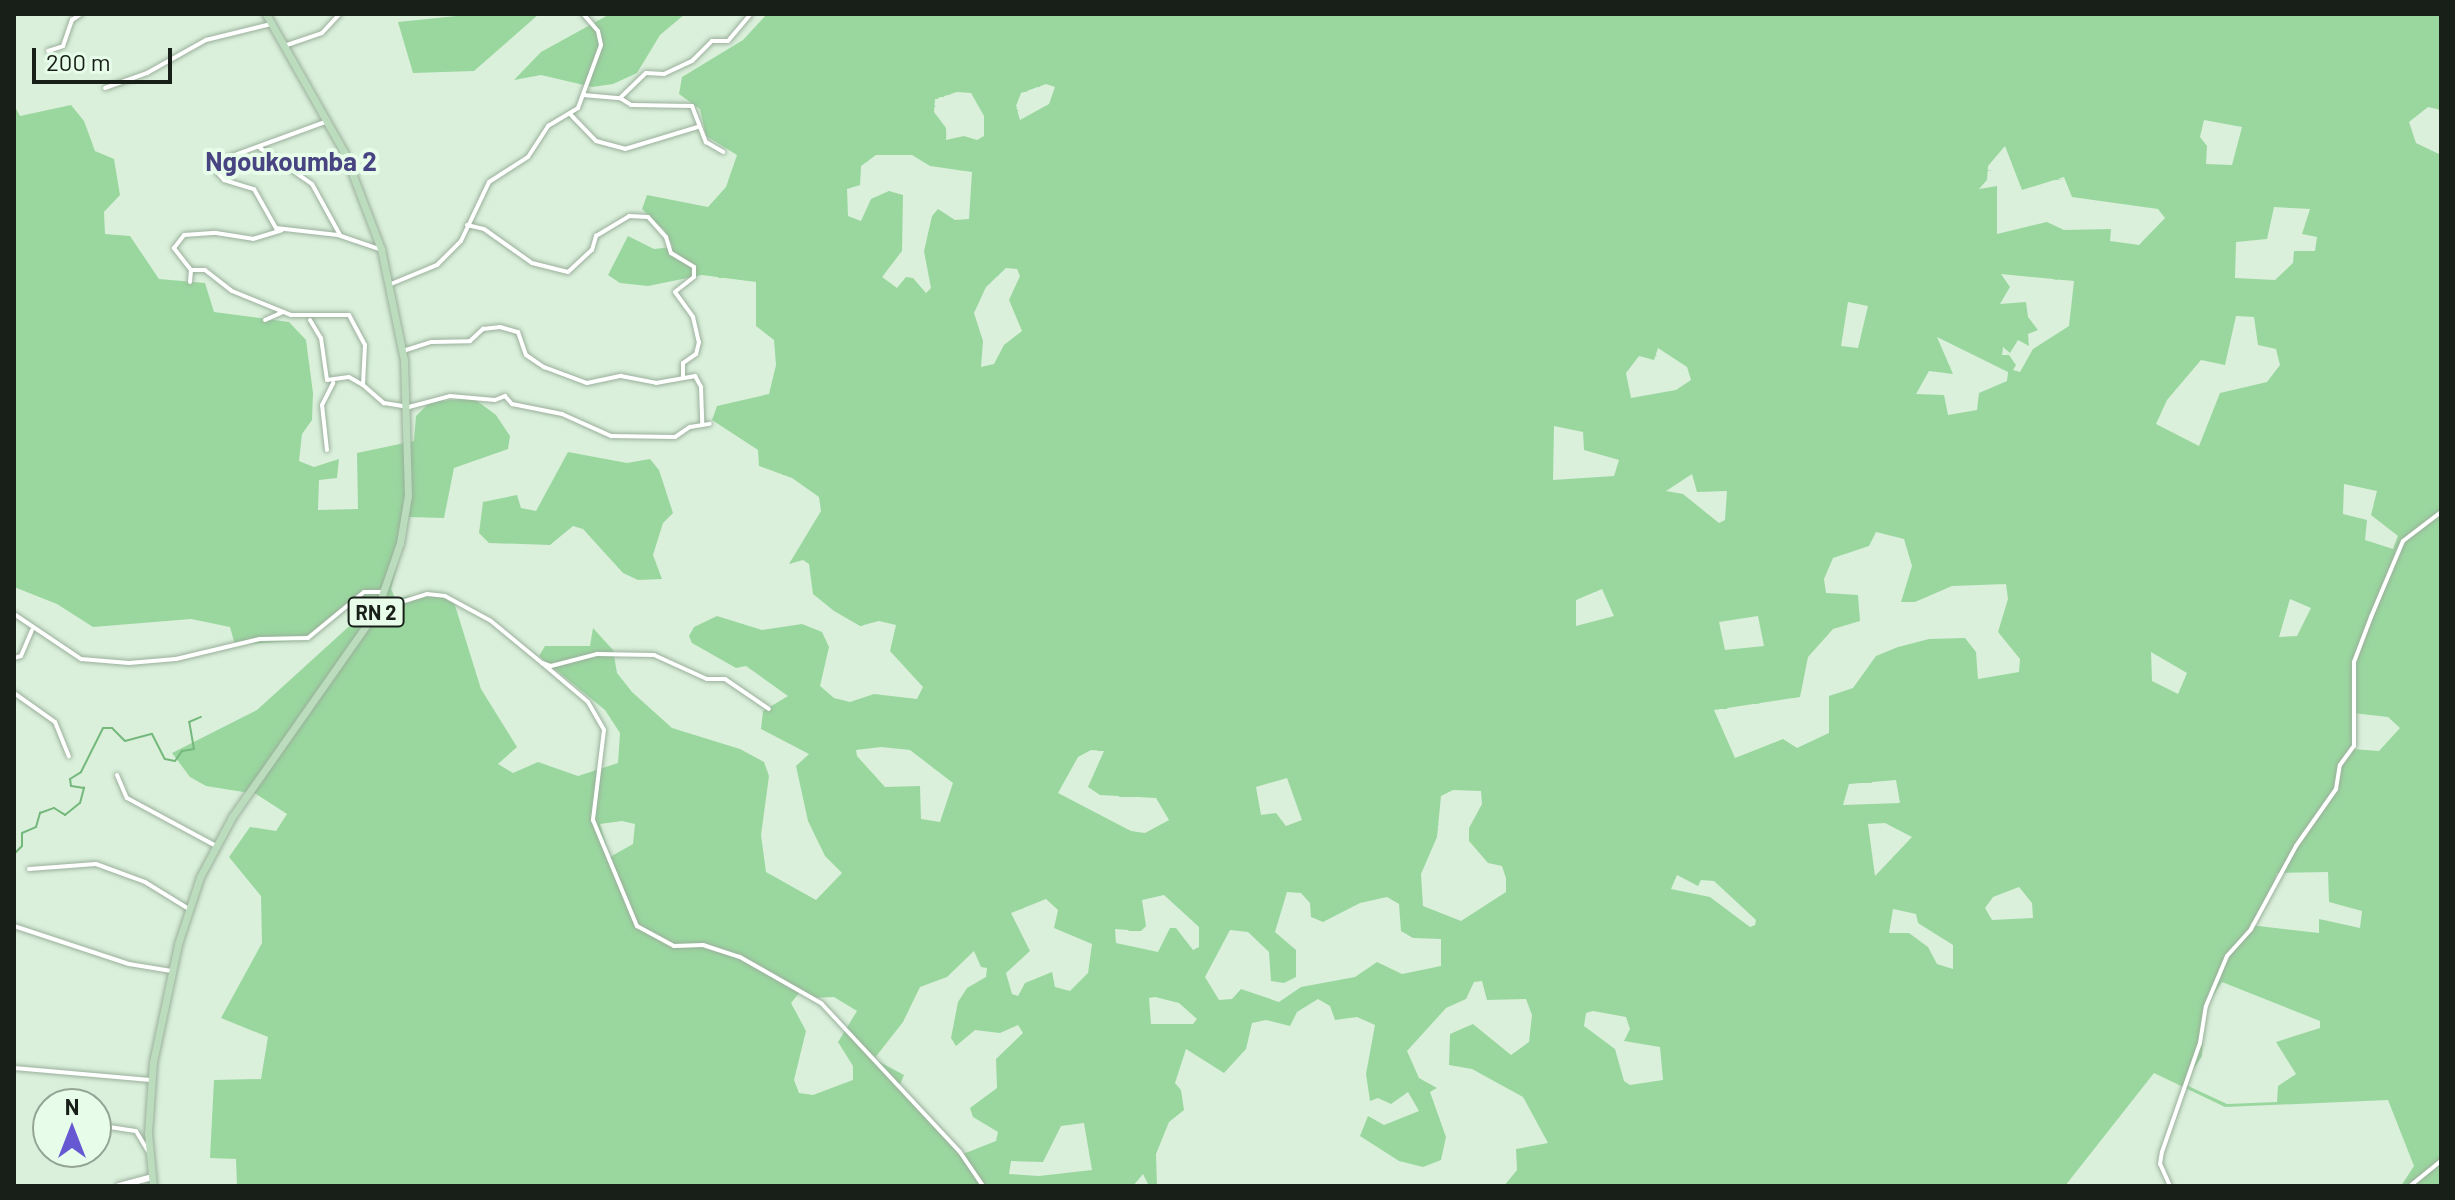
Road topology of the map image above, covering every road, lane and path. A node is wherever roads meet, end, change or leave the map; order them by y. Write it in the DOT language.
graph roads {
  1 [pos="81,14"];
  2 [pos="266,14"];
  3 [pos="340,14"];
  4 [pos="583,14"];
  5 [pos="751,14"];
  6 [pos="271,24"];
  7 [pos="284,46"];
  8 [pos="48,51"];
  9 [pos="105,88"];
  10 [pos="583,95"];
  11 [pos="620,98"];
  12 [pos="571,115"];
  13 [pos="328,121"];
  14 [pos="698,127"];
  15 [pos="259,148"];
  16 [pos="723,152"];
  17 [pos="467,225"];
  18 [pos="283,230"];
  19 [pos="342,237"];
  20 [pos="381,249"];
  21 [pos="191,270"];
  22 [pos="190,282"];
  23 [pos="391,284"];
  24 [pos="283,312"];
  25 [pos="303,318"];
  26 [pos="265,320"];
  27 [pos="403,351"];
  28 [pos="683,376"];
  29 [pos="333,383"];
  30 [pos="363,385"];
  31 [pos="409,407"];
  32 [pos="702,424"];
  33 [pos="710,424"];
  34 [pos="327,450"];
  35 [pos="2441,512"];
  36 [pos="384,594"];
  37 [pos="377,610"];
  38 [pos="14,614"];
  39 [pos="32,630"];
  40 [pos="14,658"];
  41 [pos="542,663"];
  42 [pos="14,693"];
  43 [pos="769,709"];
  44 [pos="69,756"];
  45 [pos="117,775"];
  46 [pos="216,846"];
  47 [pos="29,869"];
  48 [pos="189,909"];
  49 [pos="14,926"];
  50 [pos="171,971"];
  51 [pos="14,1068"];
  52 [pos="150,1080"];
  53 [pos="112,1127"];
  54 [pos="149,1153"];
  55 [pos="2441,1161"];
  56 [pos="152,1177"];
  57 [pos="984,1185"];
  58 [pos="119,1186"];
  59 [pos="153,1186"];
  60 [pos="2170,1186"];
  61 [pos="2410,1186"];
  1 -- 8 [label="street"];
  2 -- 6 [label="main road, RN 2"];
  3 -- 7 [label="street"];
  4 -- 10 [label="street"];
  5 -- 11 [label="street"];
  6 -- 7 [label="main road, RN 2"];
  6 -- 9 [label="street"];
  7 -- 13 [label="main road, RN 2"];
  10 -- 11 [label="street"];
  10 -- 12 [label="street"];
  11 -- 14 [label="street"];
  12 -- 14 [label="street"];
  12 -- 17 [label="street"];
  13 -- 15 [label="street"];
  13 -- 20 [label="main road, RN 2"];
  14 -- 16 [label="street"];
  15 -- 18 [label="street"];
  15 -- 19 [label="street"];
  17 -- 23 [label="street"];
  17 -- 28 [label="street"];
  18 -- 19 [label="street"];
  18 -- 21 [label="street"];
  19 -- 20 [label="street"];
  20 -- 23 [label="main road, RN 2"];
  21 -- 22 [label="street"];
  21 -- 24 [label="street"];
  23 -- 27 [label="main road, RN 2"];
  24 -- 25 [label="street"];
  24 -- 26 [label="street"];
  25 -- 29 [label="street"];
  25 -- 30 [label="street"];
  27 -- 28 [label="street"];
  27 -- 31 [label="main road, RN 2"];
  28 -- 32 [label="street"];
  29 -- 30 [label="street"];
  29 -- 34 [label="street"];
  30 -- 31 [label="street"];
  31 -- 32 [label="street"];
  31 -- 36 [label="main road, RN 2"];
  32 -- 33 [label="street"];
  35 -- 60 [label="street"];
  36 -- 37 [label="main road, RN 2"];
  36 -- 39 [label="street"];
  37 -- 41 [label="street"];
  37 -- 46 [label="main road, RN 2"];
  38 -- 39 [label="street"];
  39 -- 40 [label="street"];
  41 -- 43 [label="street"];
  41 -- 57 [label="street"];
  42 -- 44 [label="street"];
  45 -- 46 [label="street"];
  46 -- 48 [label="main road, RN 2"];
  47 -- 48 [label="street"];
  48 -- 50 [label="main road, RN 2"];
  49 -- 50 [label="street"];
  50 -- 52 [label="main road, RN 2"];
  51 -- 52 [label="street"];
  52 -- 54 [label="main road, RN 2"];
  53 -- 54 [label="street"];
  54 -- 56 [label="main road, RN 2"];
  55 -- 61 [label="street"];
  56 -- 58 [label="street"];
  56 -- 59 [label="main road, RN 2"];
}
